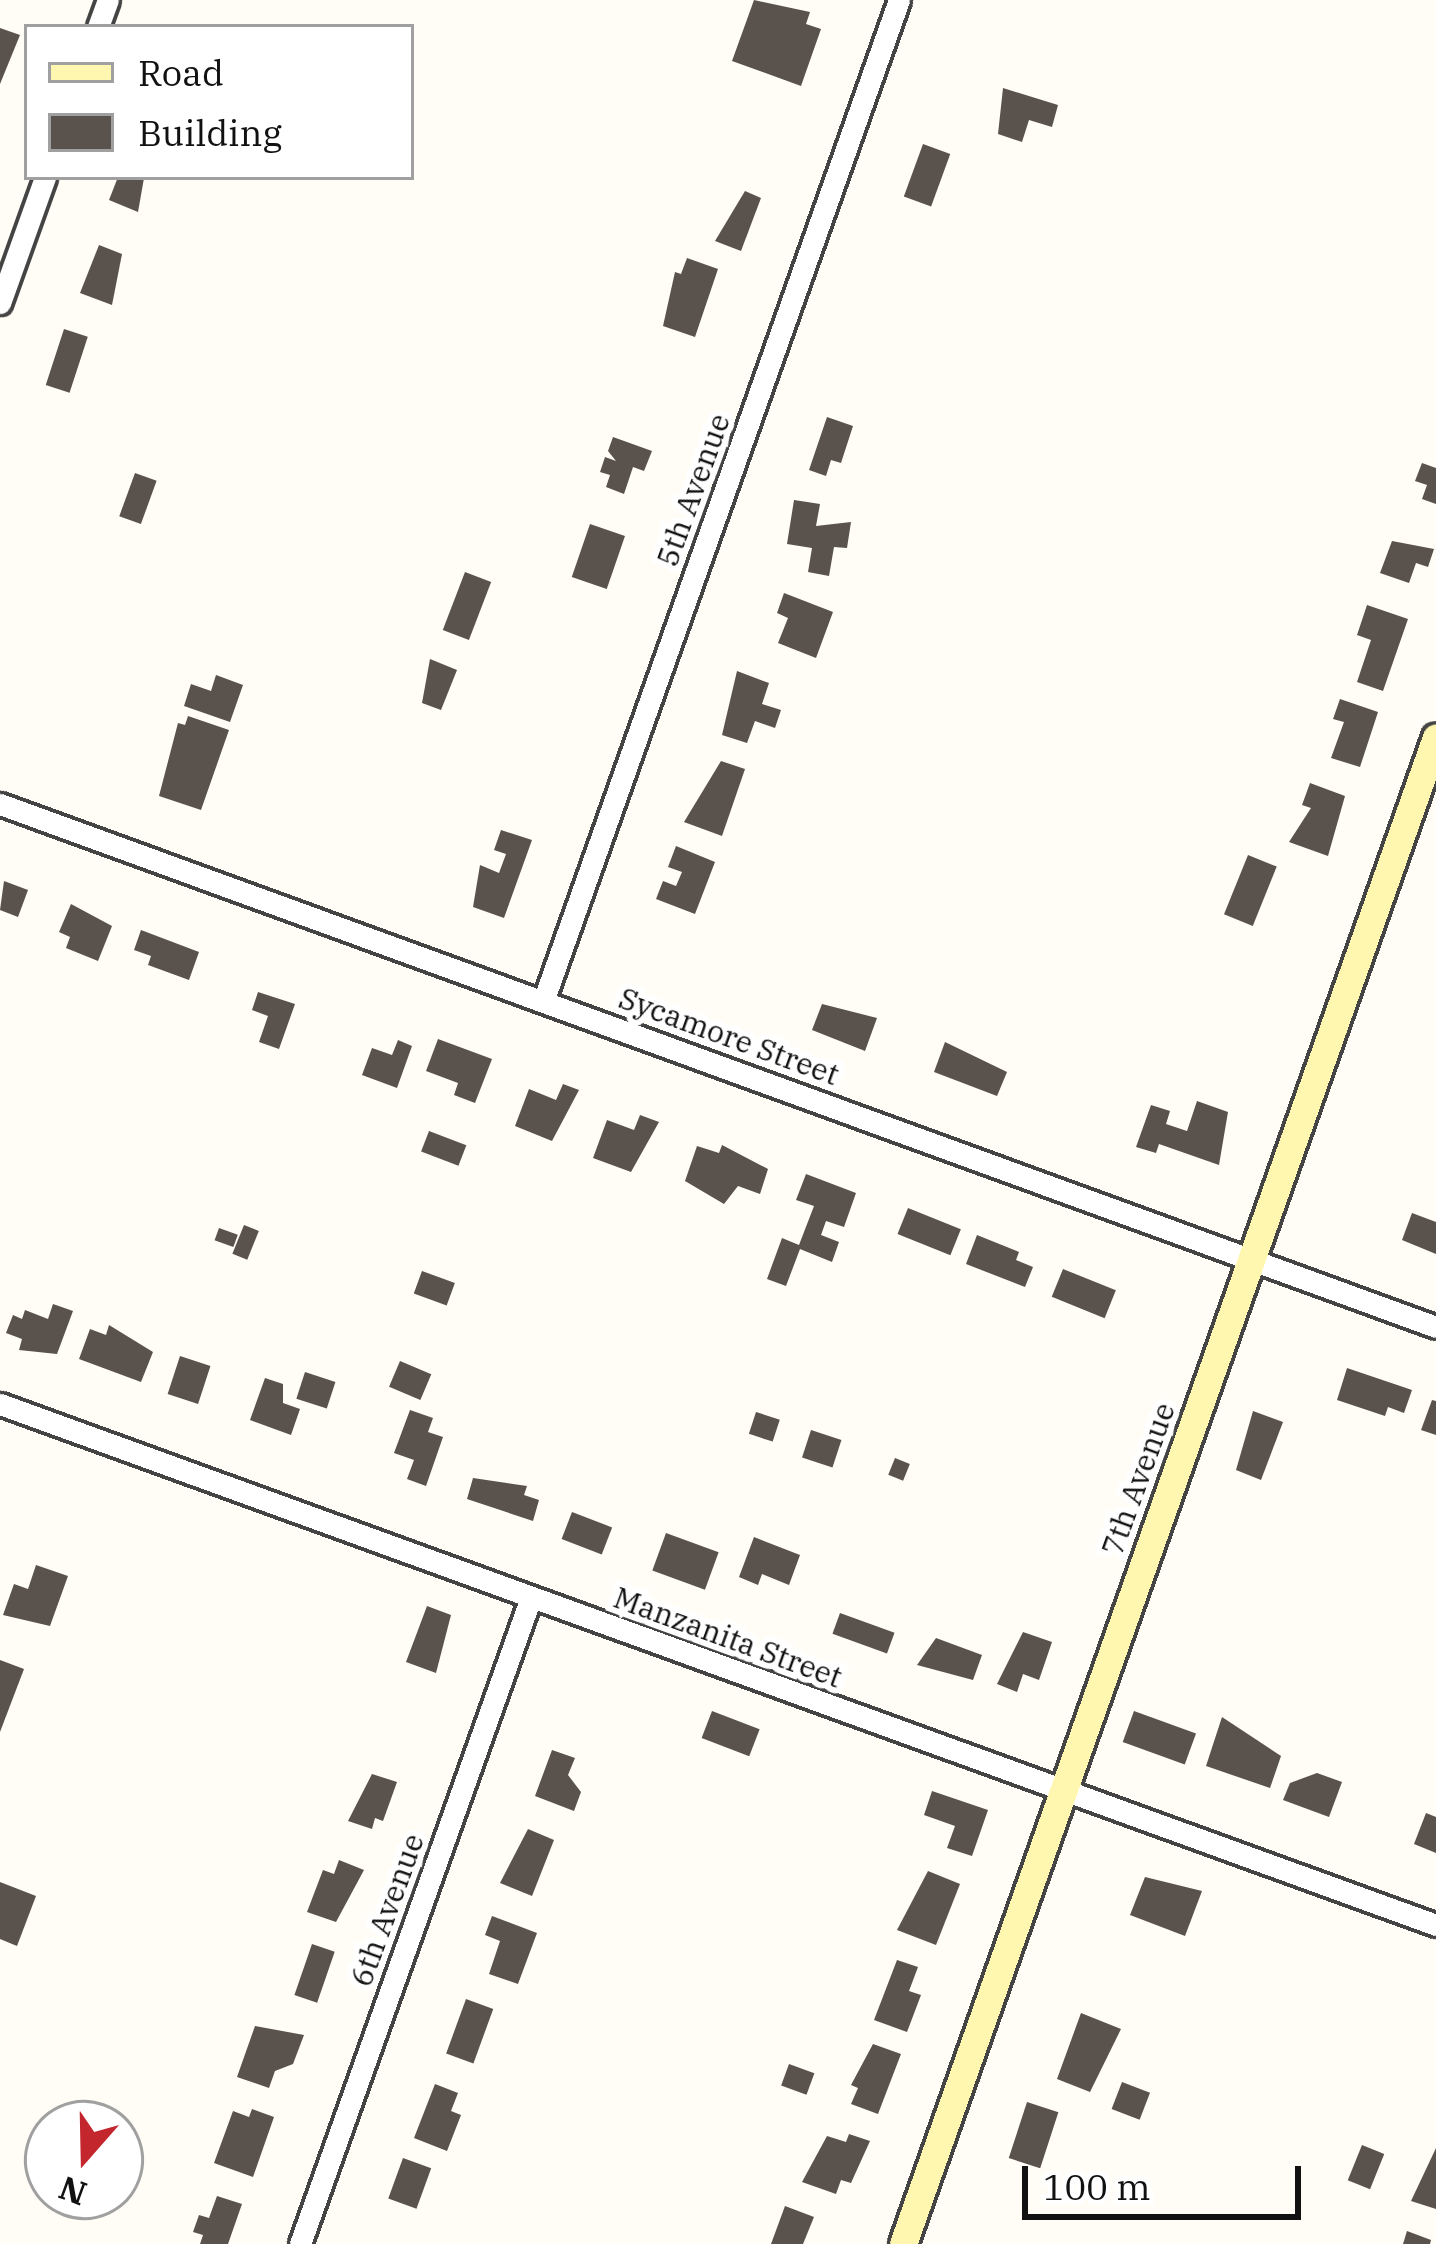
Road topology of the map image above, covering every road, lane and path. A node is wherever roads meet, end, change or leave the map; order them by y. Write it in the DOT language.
graph roads {
  1 [pos="899,0"];
  2 [pos="44,180"];
  3 [pos="0,303"];
  4 [pos="1436,737"];
  5 [pos="0,804"];
  6 [pos="544,999"];
  7 [pos="1250,1262"];
  8 [pos="1436,1327"];
  9 [pos="2,1410"];
  10 [pos="531,1597"];
  11 [pos="1063,1790"];
  12 [pos="1436,1925"];
  13 [pos="300,2244"];
  14 [pos="903,2244"];
  1 -- 6 [label="street, 5th Avenue"];
  2 -- 3 [label="street"];
  4 -- 7 [label="street, 7th Avenue"];
  5 -- 6 [label="street, Sycamore Street"];
  6 -- 7 [label="street, Sycamore Street"];
  7 -- 8 [label="street, Sycamore Street"];
  7 -- 11 [label="street, 7th Avenue"];
  9 -- 10 [label="street, Manzanita Street"];
  10 -- 11 [label="street, Manzanita Street"];
  10 -- 13 [label="street, 6th Avenue"];
  11 -- 12 [label="street, Manzanita Street"];
  11 -- 14 [label="street, 7th Avenue"];
}
